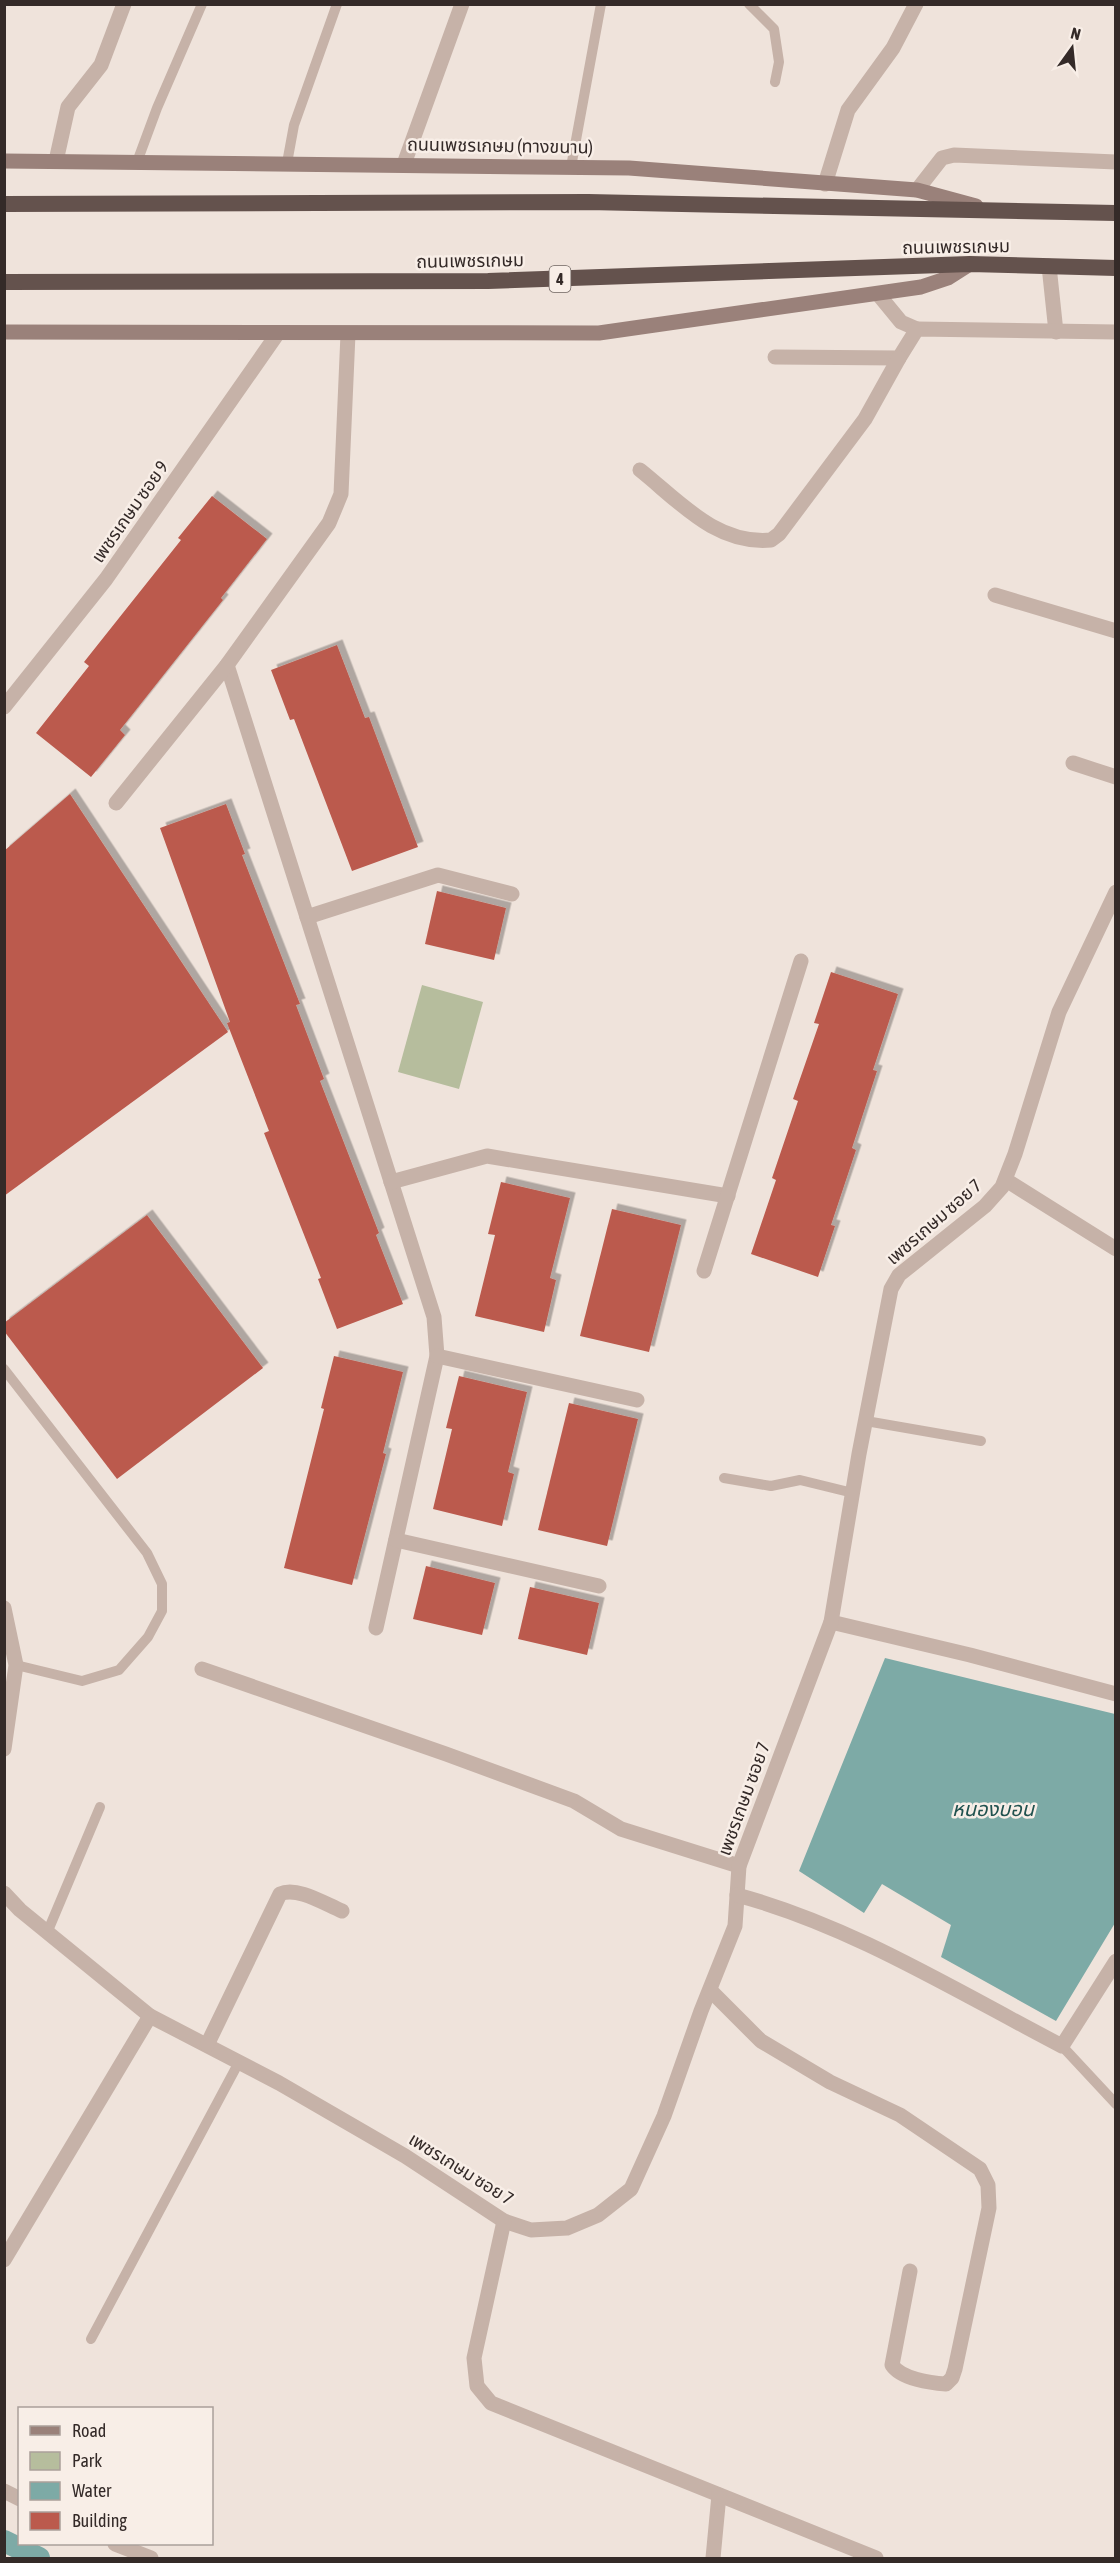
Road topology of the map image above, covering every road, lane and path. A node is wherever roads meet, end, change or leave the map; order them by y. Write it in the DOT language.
graph roads {
  1 [pos="124,4"];
  2 [pos="202,4"];
  3 [pos="337,4"];
  4 [pos="462,4"];
  5 [pos="601,4"];
  6 [pos="749,4"];
  7 [pos="916,4"];
  8 [pos="775,82"];
  9 [pos="4,161"];
  10 [pos="56,161"];
  11 [pos="137,162"];
  12 [pos="1116,162"];
  13 [pos="287,163"];
  14 [pos="404,164"];
  15 [pos="571,167"];
  16 [pos="825,183"];
  17 [pos="917,190"];
  18 [pos="4,204"];
  19 [pos="992,210"];
  20 [pos="1116,213"];
  21 [pos="970,264"];
  22 [pos="1048,266"];
  23 [pos="1116,268"];
  24 [pos="4,282"];
  25 [pos="878,294"];
  26 [pos="916,329"];
  27 [pos="4,332"];
  28 [pos="1056,332"];
  29 [pos="1116,332"];
  30 [pos="278,333"];
  31 [pos="348,334"];
  32 [pos="775,357"];
  33 [pos="899,358"];
  34 [pos="640,470"];
  35 [pos="995,595"];
  36 [pos="1116,632"];
  37 [pos="227,665"];
  38 [pos="4,707"];
  39 [pos="1073,763"];
  40 [pos="1116,777"];
  41 [pos="116,803"];
  42 [pos="1116,892"];
  43 [pos="512,894"];
  44 [pos="307,917"];
  45 [pos="801,962"];
  46 [pos="1006,1180"];
  47 [pos="391,1182"];
  48 [pos="728,1196"];
  49 [pos="1116,1249"];
  50 [pos="704,1271"];
  51 [pos="436,1356"];
  52 [pos="4,1369"];
  53 [pos="637,1400"];
  54 [pos="866,1421"];
  55 [pos="981,1441"];
  56 [pos="724,1478"];
  57 [pos="853,1493"];
  58 [pos="396,1540"];
  59 [pos="599,1586"];
  60 [pos="4,1608"];
  61 [pos="831,1622"];
  62 [pos="376,1628"];
  63 [pos="16,1665"];
  64 [pos="202,1669"];
  65 [pos="1116,1694"];
  66 [pos="4,1749"];
  67 [pos="100,1807"];
  68 [pos="739,1866"];
  69 [pos="4,1893"];
  70 [pos="737,1895"];
  71 [pos="342,1911"];
  72 [pos="47,1933"];
  73 [pos="1116,1961"];
  74 [pos="710,1990"];
  75 [pos="150,2016"];
  76 [pos="207,2045"];
  77 [pos="1062,2046"];
  78 [pos="240,2062"];
  79 [pos="1116,2104"];
  80 [pos="504,2221"];
  81 [pos="4,2260"];
  82 [pos="910,2271"];
  83 [pos="91,2339"];
  84 [pos="4,2491"];
  85 [pos="719,2495"];
  86 [pos="18,2498"];
  87 [pos="117,2545"];
  88 [pos="151,2559"];
  89 [pos="713,2559"];
  90 [pos="876,2559"];
  1 -- 10 [label="street"];
  2 -- 11 [label="lane"];
  3 -- 13 [label="lane"];
  4 -- 14 [label="street"];
  5 -- 15 [label="lane"];
  6 -- 8 [label="lane"];
  7 -- 16 [label="street"];
  9 -- 10 [label="main road, ถนนเพชรเกษม (ทางขนาน)"];
  10 -- 11 [label="main road, ถนนเพชรเกษม (ทางขนาน)"];
  11 -- 13 [label="main road, ถนนเพชรเกษม (ทางขนาน)"];
  12 -- 17 [label="street"];
  13 -- 14 [label="main road, ถนนเพชรเกษม (ทางขนาน)"];
  14 -- 15 [label="main road, ถนนเพชรเกษม (ทางขนาน)"];
  15 -- 16 [label="main road, ถนนเพชรเกษม (ทางขนาน)"];
  16 -- 17 [label="main road, ถนนเพชรเกษม (ทางขนาน)"];
  17 -- 19 [label="main road, ถนนเพชรเกษม (ทางขนาน)"];
  18 -- 19 [label="highway, ถนนเพชรเกษม"];
  19 -- 20 [label="highway, ถนนเพชรเกษม"];
  21 -- 22 [label="highway, ถนนเพชรเกษม / 4"];
  21 -- 24 [label="highway, ถนนเพชรเกษม / 4"];
  21 -- 25 [label="main road"];
  22 -- 23 [label="highway, ถนนเพชรเกษม / 4"];
  22 -- 28 [label="street"];
  25 -- 26 [label="street"];
  25 -- 31 [label="main road"];
  26 -- 28 [label="street"];
  26 -- 33 [label="street"];
  27 -- 30 [label="main road"];
  28 -- 29 [label="street"];
  30 -- 31 [label="main road"];
  30 -- 38 [label="street, เพชรเกษม ซอย 9"];
  31 -- 37 [label="street"];
  32 -- 33 [label="street"];
  33 -- 34 [label="street"];
  35 -- 36 [label="street"];
  37 -- 41 [label="street"];
  37 -- 44 [label="street"];
  39 -- 40 [label="street"];
  42 -- 46 [label="street, เพชรเกษม ซอย 7"];
  43 -- 44 [label="street"];
  44 -- 47 [label="street"];
  45 -- 48 [label="street"];
  46 -- 49 [label="street"];
  46 -- 54 [label="street, เพชรเกษม ซอย 7"];
  47 -- 48 [label="street"];
  47 -- 51 [label="street"];
  48 -- 50 [label="street"];
  51 -- 53 [label="street"];
  51 -- 58 [label="street"];
  52 -- 63 [label="lane"];
  54 -- 55 [label="lane"];
  54 -- 57 [label="street, เพชรเกษม ซอย 7"];
  56 -- 57 [label="lane"];
  57 -- 61 [label="street, เพชรเกษม ซอย 7"];
  58 -- 59 [label="street"];
  58 -- 62 [label="street"];
  60 -- 63 [label="street"];
  61 -- 65 [label="street"];
  61 -- 68 [label="street, เพชรเกษม ซอย 7"];
  63 -- 66 [label="street"];
  64 -- 68 [label="street"];
  67 -- 72 [label="lane"];
  68 -- 70 [label="street, เพชรเกษม ซอย 7"];
  69 -- 72 [label="street, เพชรเกษม ซอย 7"];
  70 -- 74 [label="street, เพชรเกษม ซอย 7"];
  70 -- 77 [label="street"];
  71 -- 76 [label="street"];
  72 -- 75 [label="street, เพชรเกษม ซอย 7"];
  73 -- 77 [label="street"];
  74 -- 80 [label="street, เพชรเกษม ซอย 7"];
  74 -- 82 [label="street"];
  75 -- 76 [label="street, เพชรเกษม ซอย 7"];
  75 -- 81 [label="street"];
  76 -- 78 [label="street, เพชรเกษม ซอย 7"];
  77 -- 79 [label="lane"];
  78 -- 80 [label="street, เพชรเกษม ซอย 7"];
  78 -- 83 [label="lane"];
  80 -- 85 [label="street"];
  84 -- 86 [label="street"];
  85 -- 89 [label="street"];
  85 -- 90 [label="street"];
  87 -- 88 [label="street"];
}
